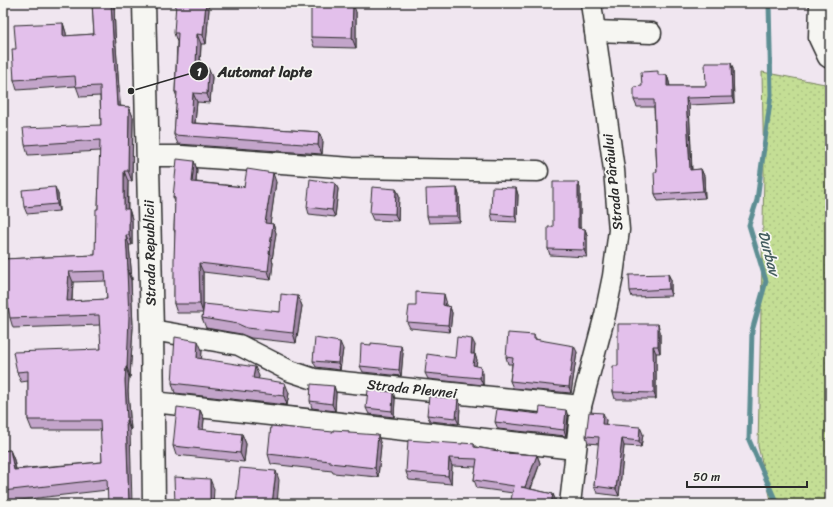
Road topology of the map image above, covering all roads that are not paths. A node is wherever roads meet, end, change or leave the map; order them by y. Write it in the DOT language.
graph roads {
  1 [pos="144,3"];
  2 [pos="591,3"];
  3 [pos="820,3"];
  4 [pos="595,31"];
  5 [pos="651,33"];
  6 [pos="830,58"];
  7 [pos="148,156"];
  8 [pos="538,171"];
  9 [pos="152,330"];
  10 [pos="153,402"];
  11 [pos="581,406"];
  12 [pos="576,447"];
  13 [pos="154,504"];
  14 [pos="570,504"];
  1 -- 7 [label="main road, Strada Republicii"];
  2 -- 4 [label="street, Strada Pârâului"];
  3 -- 6 [label="street"];
  4 -- 5 [label="street"];
  4 -- 11 [label="street, Strada Pârâului"];
  7 -- 8 [label="street"];
  7 -- 9 [label="main road, Strada Republicii"];
  9 -- 10 [label="main road, Strada Republicii"];
  9 -- 11 [label="street, Strada Plevnei"];
  10 -- 12 [label="street"];
  10 -- 13 [label="main road, Strada Republicii"];
  11 -- 12 [label="street"];
  12 -- 14 [label="street"];
}
